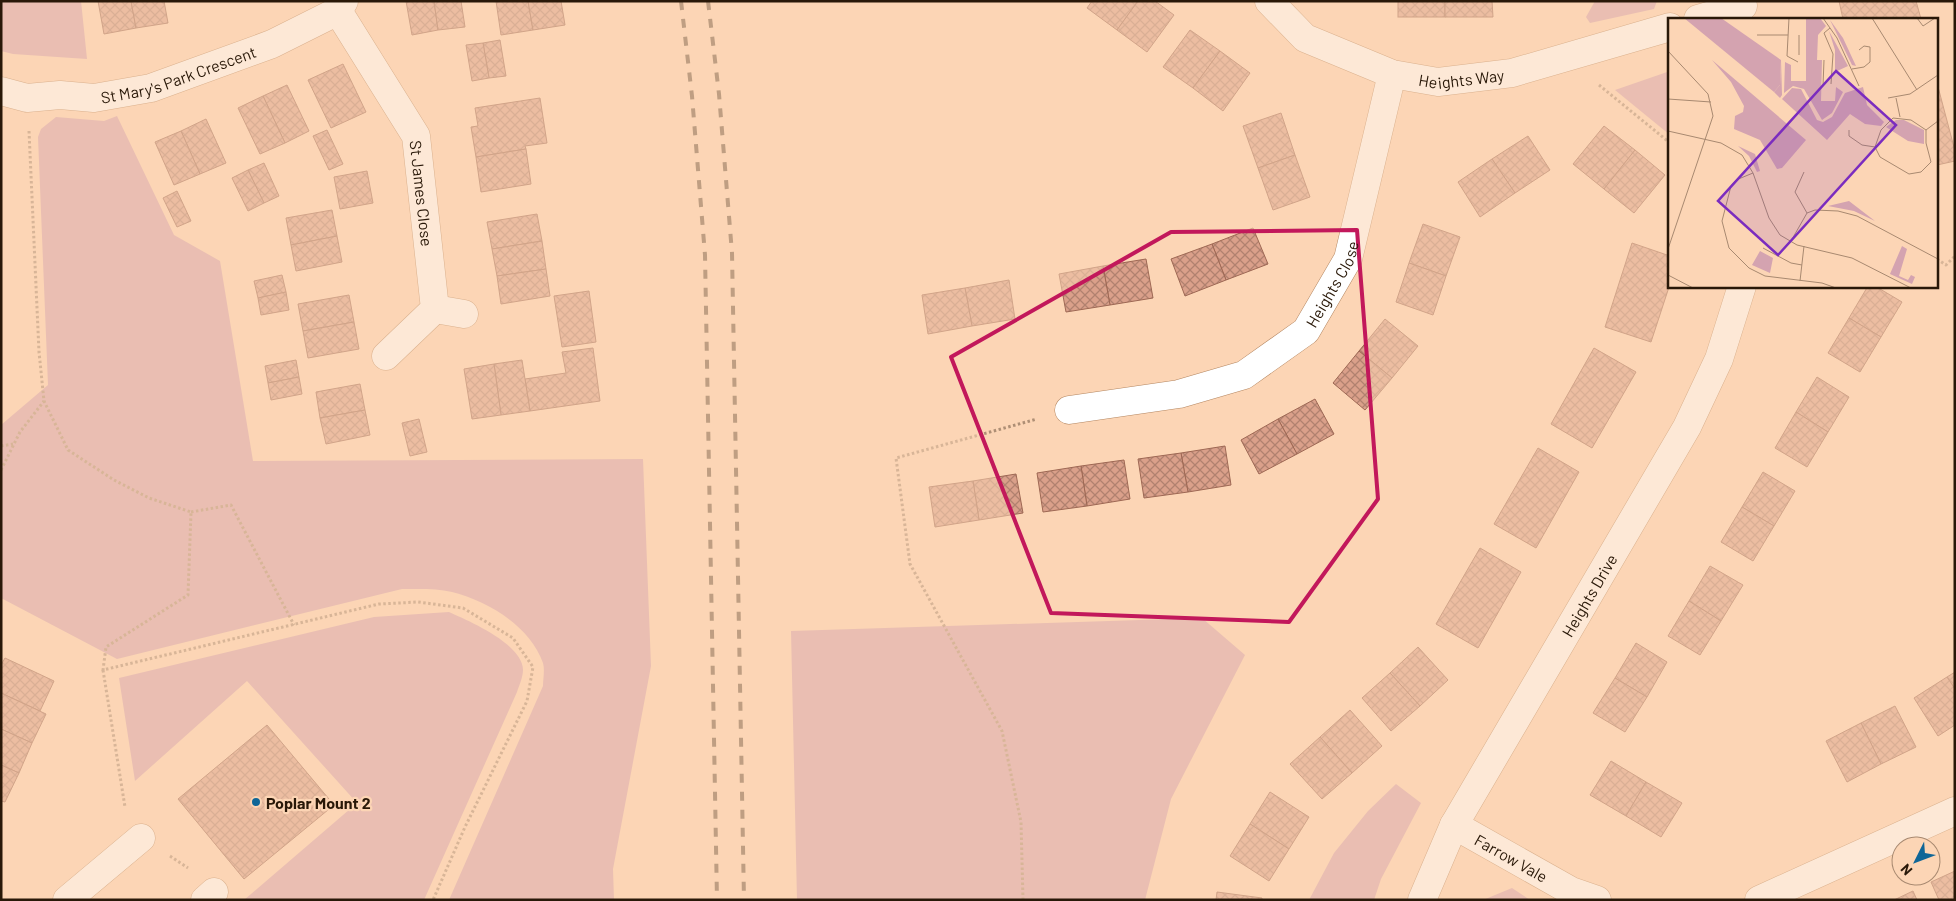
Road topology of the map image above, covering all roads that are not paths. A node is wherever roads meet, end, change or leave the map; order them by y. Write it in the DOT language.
graph roads {
  1 [pos="1269,1"];
  2 [pos="341,6"];
  3 [pos="1744,9"];
  4 [pos="1703,18"];
  5 [pos="1668,28"];
  6 [pos="1392,74"];
  7 [pos="1,90"];
  8 [pos="1741,288"];
  9 [pos="434,308"];
  10 [pos="464,314"];
  11 [pos="386,356"];
  12 [pos="1070,410"];
  13 [pos="1955,810"];
  14 [pos="1454,825"];
  15 [pos="141,838"];
  16 [pos="67,900"];
  17 [pos="1422,900"];
  18 [pos="1596,900"];
  19 [pos="1759,900"];
  1 -- 6 [label="street, Heights Way"];
  2 -- 7 [label="street, St Mary's Park Crescent"];
  2 -- 9 [label="street, St James Close"];
  3 -- 4 [label="street"];
  5 -- 6 [label="street, Heights Way"];
  6 -- 12 [label="street, Heights Close"];
  8 -- 14 [label="street, Heights Drive"];
  9 -- 10 [label="street"];
  9 -- 11 [label="street"];
  13 -- 19 [label="street"];
  14 -- 17 [label="street, Heights Drive"];
  14 -- 18 [label="street, Farrow Vale"];
  15 -- 16 [label="street"];
}
